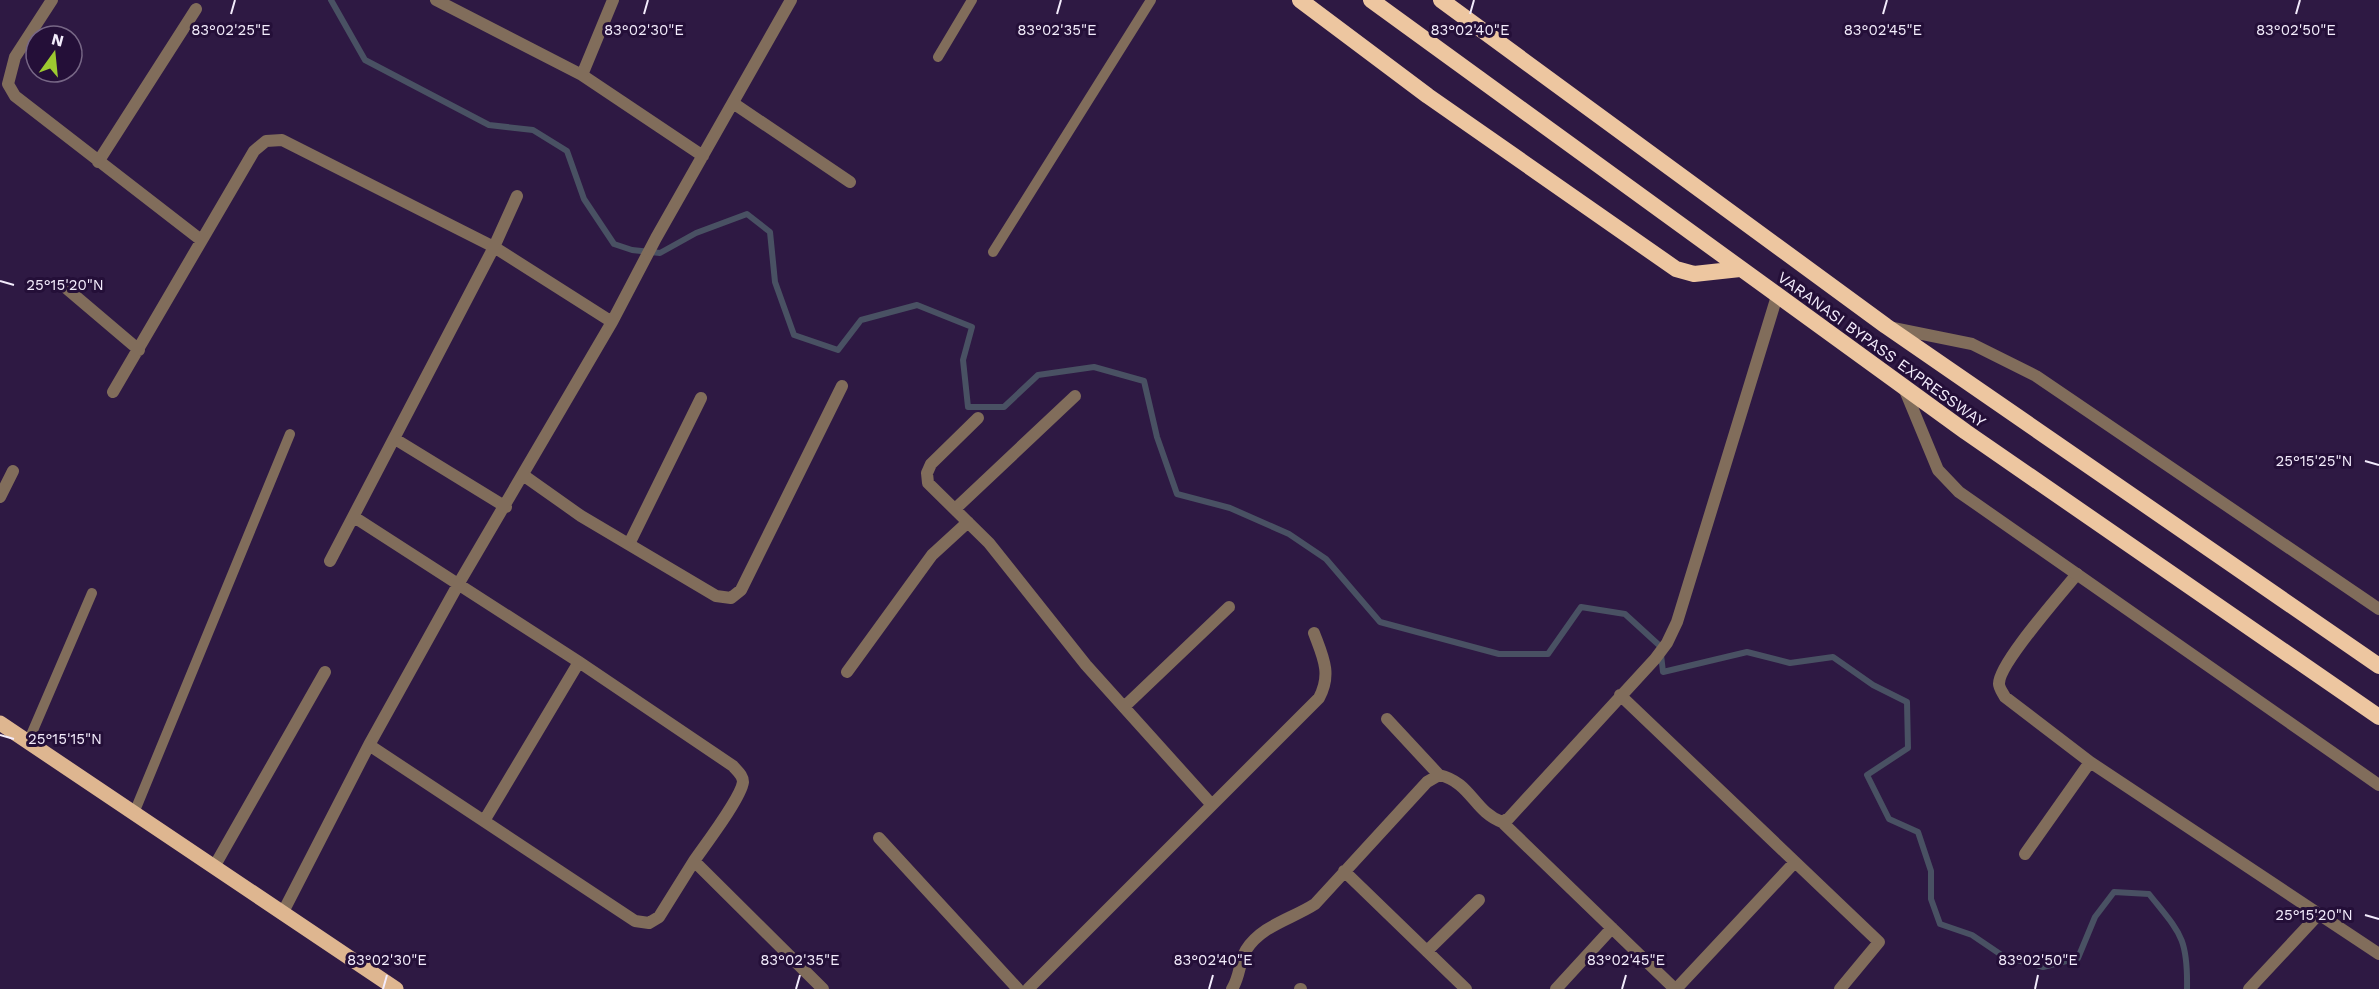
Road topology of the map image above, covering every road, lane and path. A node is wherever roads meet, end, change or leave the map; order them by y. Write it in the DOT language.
graph roads {
  1 [pos="52,0"];
  2 [pos="436,0"];
  3 [pos="613,0"];
  4 [pos="791,0"];
  5 [pos="972,0"];
  6 [pos="1151,0"];
  7 [pos="1300,0"];
  8 [pos="1371,0"];
  9 [pos="1440,0"];
  10 [pos="196,9"];
  11 [pos="938,57"];
  12 [pos="582,75"];
  13 [pos="733,103"];
  14 [pos="703,156"];
  15 [pos="98,162"];
  16 [pos="850,183"];
  17 [pos="518,196"];
  18 [pos="201,240"];
  19 [pos="494,247"];
  20 [pos="993,252"];
  21 [pos="1740,269"];
  22 [pos="66,288"];
  23 [pos="1777,296"];
  24 [pos="612,322"];
  25 [pos="1886,326"];
  26 [pos="139,350"];
  27 [pos="842,386"];
  28 [pos="1904,388"];
  29 [pos="113,393"];
  30 [pos="1076,396"];
  31 [pos="701,398"];
  32 [pos="978,418"];
  33 [pos="290,434"];
  34 [pos="395,439"];
  35 [pos="13,471"];
  36 [pos="523,475"];
  37 [pos="0,496"];
  38 [pos="506,507"];
  39 [pos="955,509"];
  40 [pos="354,517"];
  41 [pos="968,522"];
  42 [pos="629,544"];
  43 [pos="330,561"];
  44 [pos="2078,574"];
  45 [pos="459,583"];
  46 [pos="92,593"];
  47 [pos="1229,607"];
  48 [pos="2379,609"];
  49 [pos="1314,633"];
  50 [pos="579,662"];
  51 [pos="2379,666"];
  52 [pos="325,672"];
  53 [pos="847,672"];
  54 [pos="1620,695"];
  55 [pos="1124,706"];
  56 [pos="2379,717"];
  57 [pos="1387,719"];
  58 [pos="0,723"];
  59 [pos="28,742"];
  60 [pos="369,745"];
  61 [pos="2090,762"];
  62 [pos="1438,774"];
  63 [pos="2379,784"];
  64 [pos="1212,805"];
  65 [pos="134,813"];
  66 [pos="484,821"];
  67 [pos="1502,822"];
  68 [pos="879,838"];
  69 [pos="2025,854"];
  70 [pos="694,861"];
  71 [pos="1796,862"];
  72 [pos="214,867"];
  73 [pos="1344,871"];
  74 [pos="1479,900"];
  75 [pos="282,914"];
  76 [pos="2319,914"];
  77 [pos="1612,928"];
  78 [pos="1427,951"];
  79 [pos="2379,954"];
  80 [pos="396,989"];
  81 [pos="823,989"];
  82 [pos="1018,989"];
  83 [pos="1028,989"];
  84 [pos="1232,989"];
  85 [pos="1466,989"];
  86 [pos="1556,989"];
  87 [pos="1676,989"];
  88 [pos="1840,989"];
  89 [pos="2249,989"];
  1 -- 15 [label="street"];
  2 -- 12 [label="street"];
  3 -- 12 [label="street"];
  4 -- 13 [label="street"];
  5 -- 11 [label="lane"];
  6 -- 20 [label="lane"];
  7 -- 21 [label="highway"];
  8 -- 21 [label="highway, VARANASI BYPASS EXPRESSWAY"];
  9 -- 25 [label="highway, VARANASI BYPASS EXPRESSWAY"];
  10 -- 15 [label="street"];
  12 -- 14 [label="street"];
  13 -- 14 [label="street"];
  13 -- 16 [label="street"];
  14 -- 24 [label="street"];
  15 -- 18 [label="street"];
  17 -- 19 [label="street"];
  18 -- 19 [label="street"];
  18 -- 26 [label="street"];
  19 -- 24 [label="street"];
  19 -- 34 [label="street"];
  21 -- 23 [label="highway, VARANASI BYPASS EXPRESSWAY"];
  22 -- 26 [label="street"];
  23 -- 28 [label="highway, VARANASI BYPASS EXPRESSWAY"];
  23 -- 54 [label="street"];
  24 -- 36 [label="street"];
  25 -- 48 [label="street"];
  25 -- 51 [label="highway, VARANASI BYPASS EXPRESSWAY"];
  26 -- 29 [label="street"];
  27 -- 42 [label="street"];
  28 -- 44 [label="street"];
  28 -- 56 [label="highway, VARANASI BYPASS EXPRESSWAY"];
  30 -- 39 [label="street"];
  31 -- 42 [label="street"];
  32 -- 39 [label="street"];
  33 -- 65 [label="lane"];
  34 -- 38 [label="street"];
  34 -- 40 [label="street"];
  35 -- 37 [label="street"];
  36 -- 38 [label="street"];
  36 -- 42 [label="street"];
  38 -- 45 [label="street"];
  39 -- 41 [label="street"];
  40 -- 43 [label="street"];
  40 -- 45 [label="street"];
  41 -- 53 [label="street"];
  41 -- 55 [label="street"];
  44 -- 61 [label="street"];
  44 -- 63 [label="street"];
  45 -- 50 [label="street"];
  45 -- 60 [label="street"];
  46 -- 59 [label="lane"];
  47 -- 55 [label="street"];
  49 -- 64 [label="street"];
  50 -- 66 [label="street"];
  50 -- 70 [label="street"];
  52 -- 72 [label="street"];
  54 -- 67 [label="street"];
  54 -- 71 [label="street"];
  55 -- 64 [label="street"];
  57 -- 62 [label="street"];
  58 -- 59 [label="main road"];
  59 -- 65 [label="main road"];
  60 -- 66 [label="street"];
  60 -- 75 [label="street"];
  61 -- 69 [label="street"];
  61 -- 76 [label="street"];
  62 -- 67 [label="street"];
  62 -- 73 [label="street"];
  64 -- 83 [label="street"];
  65 -- 72 [label="main road"];
  66 -- 70 [label="street"];
  67 -- 77 [label="street"];
  68 -- 82 [label="street"];
  70 -- 81 [label="street"];
  71 -- 87 [label="street"];
  71 -- 88 [label="street"];
  72 -- 75 [label="main road"];
  73 -- 78 [label="street"];
  73 -- 84 [label="street"];
  74 -- 78 [label="street"];
  75 -- 80 [label="main road"];
  76 -- 79 [label="street"];
  76 -- 89 [label="street"];
  77 -- 86 [label="street"];
  77 -- 87 [label="street"];
  78 -- 85 [label="street"];
}
